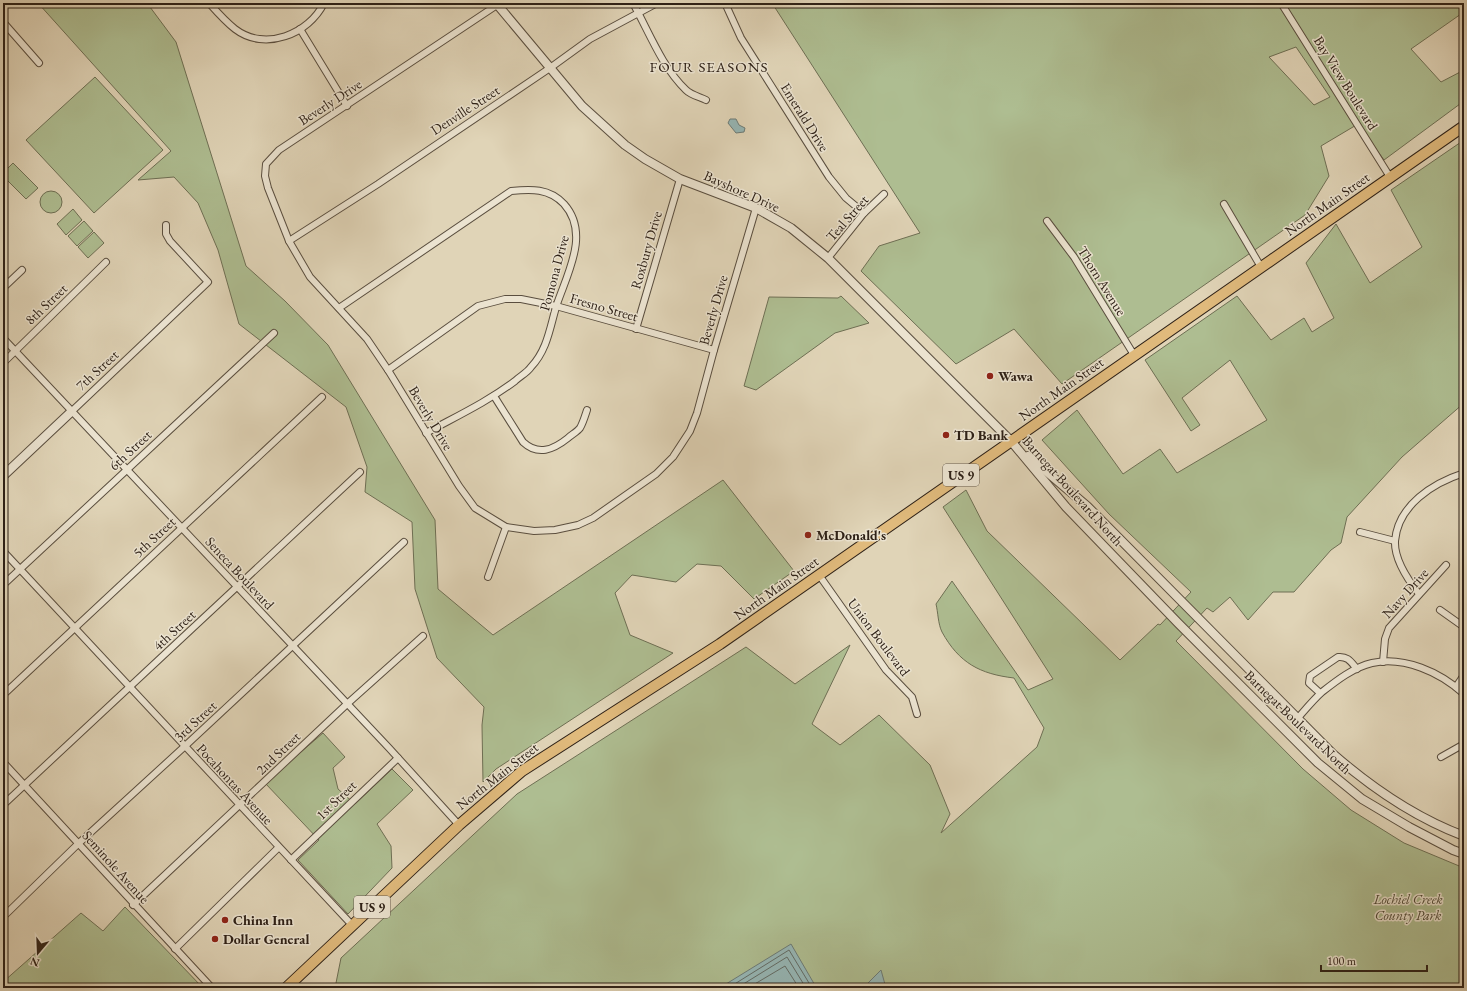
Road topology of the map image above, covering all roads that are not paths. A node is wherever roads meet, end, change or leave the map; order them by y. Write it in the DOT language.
graph roads {
  1 [pos="209,3"];
  2 [pos="324,3"];
  3 [pos="633,3"];
  4 [pos="657,3"];
  5 [pos="725,3"];
  6 [pos="1281,3"];
  7 [pos="496,4"];
  8 [pos="639,13"];
  9 [pos="3,22"];
  10 [pos="300,29"];
  11 [pos="39,63"];
  12 [pos="550,68"];
  13 [pos="706,100"];
  14 [pos="347,106"];
  15 [pos="1464,126"];
  16 [pos="1390,177"];
  17 [pos="680,179"];
  18 [pos="884,194"];
  19 [pos="1224,204"];
  20 [pos="756,208"];
  21 [pos="864,213"];
  22 [pos="1047,221"];
  23 [pos="166,225"];
  24 [pos="289,241"];
  25 [pos="828,258"];
  26 [pos="106,262"];
  27 [pos="1261,267"];
  28 [pos="22,270"];
  29 [pos="3,288"];
  30 [pos="556,306"];
  31 [pos="339,308"];
  32 [pos="636,329"];
  33 [pos="274,333"];
  34 [pos="3,338"];
  35 [pos="714,350"];
  36 [pos="16,351"];
  37 [pos="1134,355"];
  38 [pos="3,363"];
  39 [pos="388,370"];
  40 [pos="494,396"];
  41 [pos="322,397"];
  42 [pos="587,410"];
  43 [pos="71,412"];
  44 [pos="426,433"];
  45 [pos="1011,441"];
  46 [pos="126,470"];
  47 [pos="360,472"];
  48 [pos="1464,473"];
  49 [pos="3,476"];
  50 [pos="506,526"];
  51 [pos="182,528"];
  52 [pos="1360,532"];
  53 [pos="1395,541"];
  54 [pos="404,542"];
  55 [pos="3,551"];
  56 [pos="1446,564"];
  57 [pos="20,570"];
  58 [pos="819,575"];
  59 [pos="488,577"];
  60 [pos="3,585"];
  61 [pos="237,587"];
  62 [pos="1419,594"];
  63 [pos="1440,610"];
  64 [pos="75,627"];
  65 [pos="1464,627"];
  66 [pos="423,636"];
  67 [pos="292,646"];
  68 [pos="1383,662"];
  69 [pos="1357,669"];
  70 [pos="1464,675"];
  71 [pos="1456,687"];
  72 [pos="129,689"];
  73 [pos="1320,693"];
  74 [pos="1464,694"];
  75 [pos="3,695"];
  76 [pos="347,704"];
  77 [pos="917,714"];
  78 [pos="1296,718"];
  79 [pos="1464,744"];
  80 [pos="184,747"];
  81 [pos="398,758"];
  82 [pos="1441,758"];
  83 [pos="3,762"];
  84 [pos="25,785"];
  85 [pos="3,805"];
  86 [pos="239,806"];
  87 [pos="459,825"];
  88 [pos="1464,836"];
  89 [pos="79,843"];
  90 [pos="278,848"];
  91 [pos="1464,854"];
  92 [pos="291,860"];
  93 [pos="133,905"];
  94 [pos="3,916"];
  95 [pos="352,926"];
  96 [pos="175,949"];
  97 [pos="212,988"];
  98 [pos="286,988"];
  1 -- 10 [label="street"];
  2 -- 10 [label="street"];
  3 -- 8 [label="street"];
  4 -- 8 [label="street, Denville Street"];
  5 -- 21 [label="street, Emerald Drive"];
  6 -- 16 [label="street, Bay View Boulevard"];
  7 -- 12 [label="street, Bayshore Drive"];
  7 -- 14 [label="street, Beverly Drive"];
  8 -- 12 [label="street, Denville Street"];
  8 -- 13 [label="street"];
  9 -- 11 [label="street"];
  10 -- 14 [label="street"];
  12 -- 17 [label="street, Bayshore Drive"];
  12 -- 24 [label="street, Denville Street"];
  14 -- 24 [label="street, Beverly Drive"];
  15 -- 16 [label="highway, North Main Street / US 9"];
  16 -- 27 [label="highway, North Main Street / US 9"];
  17 -- 20 [label="street, Bayshore Drive"];
  17 -- 32 [label="street, Roxbury Drive"];
  18 -- 21 [label="street, Teal Street"];
  19 -- 27 [label="street"];
  20 -- 25 [label="street, Bayshore Drive"];
  20 -- 35 [label="street, Beverly Drive"];
  21 -- 25 [label="street, Teal Street"];
  22 -- 37 [label="street, Thorn Avenue"];
  23 -- 43 [label="street, 7th Street"];
  24 -- 31 [label="street, Beverly Drive"];
  25 -- 45 [label="street, Bayshore Drive"];
  26 -- 36 [label="street, 8th Street"];
  27 -- 37 [label="highway, North Main Street / US 9"];
  28 -- 29 [label="street"];
  30 -- 31 [label="street, Pomona Drive"];
  30 -- 32 [label="street, Fresno Street"];
  30 -- 39 [label="street, Fresno Street"];
  30 -- 40 [label="street, Pomona Drive"];
  31 -- 39 [label="street, Beverly Drive"];
  32 -- 35 [label="street, Fresno Street"];
  33 -- 46 [label="street, 6th Street"];
  34 -- 36 [label="street, Seneca Boulevard"];
  35 -- 50 [label="street, Beverly Drive"];
  36 -- 38 [label="street, 8th Street"];
  36 -- 43 [label="street, Seneca Boulevard"];
  37 -- 45 [label="highway, North Main Street / US 9"];
  39 -- 44 [label="street, Beverly Drive"];
  40 -- 42 [label="street"];
  40 -- 44 [label="street, Pomona Drive"];
  41 -- 51 [label="street, 5th Street"];
  43 -- 46 [label="street, Seneca Boulevard"];
  43 -- 49 [label="street, 7th Street"];
  44 -- 50 [label="street, Beverly Drive"];
  45 -- 58 [label="highway, North Main Street / US 9"];
  45 -- 78 [label="street, Barnegat Boulevard North"];
  45 -- 91 [label="street, Barnegat Boulevard North"];
  46 -- 51 [label="street, Seneca Boulevard"];
  46 -- 57 [label="street, 6th Street"];
  47 -- 61 [label="street, 4th Street"];
  48 -- 53 [label="street"];
  50 -- 59 [label="street"];
  51 -- 61 [label="street, Seneca Boulevard"];
  51 -- 64 [label="street, 5th Street"];
  52 -- 53 [label="street"];
  53 -- 62 [label="street"];
  54 -- 67 [label="street, 3rd Street"];
  55 -- 57 [label="street, Pocahontas Avenue"];
  56 -- 62 [label="street, Navy Drive"];
  57 -- 60 [label="street, 6th Street"];
  57 -- 64 [label="street, Pocahontas Avenue"];
  58 -- 77 [label="street, Union Boulevard"];
  58 -- 87 [label="highway, North Main Street / US 9"];
  61 -- 67 [label="street, Seneca Boulevard"];
  61 -- 72 [label="street, 4th Street"];
  62 -- 68 [label="street, Navy Drive"];
  63 -- 65 [label="street"];
  64 -- 72 [label="street, Pocahontas Avenue"];
  64 -- 75 [label="street, 5th Street"];
  66 -- 76 [label="street, 2nd Street"];
  67 -- 76 [label="street, Seneca Boulevard"];
  67 -- 80 [label="street, 3rd Street"];
  68 -- 69 [label="street"];
  68 -- 71 [label="street"];
  69 -- 73 [label="street"];
  69 -- 73 [label="street"];
  70 -- 71 [label="street"];
  71 -- 74 [label="street"];
  72 -- 80 [label="street, Pocahontas Avenue"];
  72 -- 84 [label="street, 4th Street"];
  73 -- 78 [label="street"];
  76 -- 81 [label="street, Seneca Boulevard"];
  76 -- 86 [label="street, 2nd Street"];
  78 -- 88 [label="street, Barnegat Boulevard North"];
  79 -- 82 [label="street"];
  80 -- 86 [label="street, Pocahontas Avenue"];
  80 -- 89 [label="street, 3rd Street"];
  81 -- 87 [label="street, Seneca Boulevard"];
  81 -- 92 [label="street, 1st Street"];
  83 -- 84 [label="street, Seminole Avenue"];
  84 -- 85 [label="street, 4th Street"];
  84 -- 89 [label="street, Seminole Avenue"];
  86 -- 90 [label="street, Pocahontas Avenue"];
  86 -- 93 [label="street, 2nd Street"];
  87 -- 95 [label="highway, US 9"];
  89 -- 93 [label="street, Seminole Avenue"];
  89 -- 94 [label="street, 3rd Street"];
  90 -- 92 [label="street, Pocahontas Avenue"];
  90 -- 96 [label="street"];
  92 -- 95 [label="street, Pocahontas Avenue"];
  93 -- 96 [label="street, Seminole Avenue"];
  95 -- 98 [label="highway, US 9"];
  96 -- 97 [label="street, Seminole Avenue"];
}
